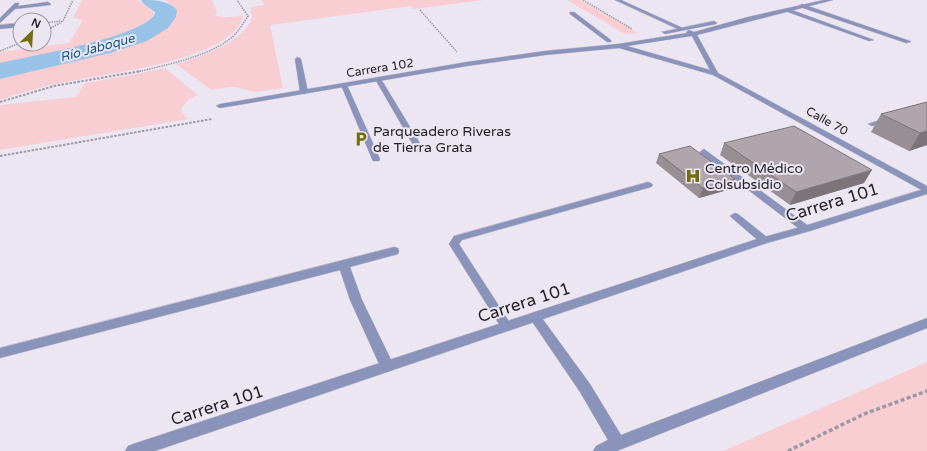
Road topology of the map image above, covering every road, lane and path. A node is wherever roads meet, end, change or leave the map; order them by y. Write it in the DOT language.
graph roads {
  1 [pos="21,0"];
  2 [pos="73,0"];
  3 [pos="237,0"];
  4 [pos="582,0"];
  5 [pos="617,0"];
  6 [pos="831,0"];
  7 [pos="48,4"];
  8 [pos="802,6"];
  9 [pos="12,8"];
  10 [pos="420,10"];
  11 [pos="787,10"];
  12 [pos="572,13"];
  13 [pos="748,19"];
  14 [pos="0,21"];
  15 [pos="63,21"];
  16 [pos="52,22"];
  17 [pos="12,26"];
  18 [pos="0,27"];
  19 [pos="52,27"];
  20 [pos="682,29"];
  21 [pos="694,34"];
  22 [pos="644,35"];
  23 [pos="871,40"];
  24 [pos="609,41"];
  25 [pos="908,42"];
  26 [pos="12,46"];
  27 [pos="618,46"];
  28 [pos="0,50"];
  29 [pos="545,53"];
  30 [pos="298,59"];
  31 [pos="467,64"];
  32 [pos="715,74"];
  33 [pos="378,79"];
  34 [pos="344,85"];
  35 [pos="304,92"];
  36 [pos="0,102"];
  37 [pos="222,106"];
  38 [pos="899,116"];
  39 [pos="872,124"];
  40 [pos="420,150"];
  41 [pos="704,152"];
  42 [pos="0,156"];
  43 [pos="376,159"];
  44 [pos="648,185"];
  45 [pos="927,190"];
  46 [pos="735,216"];
  47 [pos="806,229"];
  48 [pos="764,240"];
  49 [pos="394,252"];
  50 [pos="344,265"];
  51 [pos="535,317"];
  52 [pos="927,323"];
  53 [pos="506,326"];
  54 [pos="0,353"];
  55 [pos="387,366"];
  56 [pos="927,391"];
  57 [pos="618,444"];
  58 [pos="133,451"];
  59 [pos="601,451"];
  60 [pos="788,451"];
  1 -- 9 [label="street"];
  2 -- 15 [label="path"];
  3 -- 36 [label="path"];
  4 -- 22 [label="path"];
  5 -- 20 [label="street"];
  6 -- 8 [label="street, Carrera 102"];
  7 -- 9 [label="street"];
  8 -- 11 [label="street, Carrera 102"];
  8 -- 25 [label="street"];
  9 -- 14 [label="street"];
  10 -- 31 [label="path"];
  11 -- 13 [label="street, Carrera 102"];
  11 -- 23 [label="street"];
  12 -- 24 [label="street, Calle 70"];
  13 -- 20 [label="street, Carrera 102"];
  13 -- 21 [label="street, Carrera 102"];
  15 -- 16 [label="path"];
  15 -- 19 [label="path"];
  17 -- 18 [label="street"];
  20 -- 21 [label="street"];
  20 -- 22 [label="street, Carrera 102"];
  21 -- 27 [label="street, Carrera 102"];
  21 -- 32 [label="street"];
  22 -- 24 [label="street, Carrera 102"];
  24 -- 27 [label="street, Calle 70"];
  24 -- 29 [label="street, Carrera 102"];
  26 -- 28 [label="path"];
  27 -- 29 [label="street, Carrera 102"];
  27 -- 32 [label="street, Calle 70"];
  29 -- 31 [label="street, Carrera 102"];
  30 -- 35 [label="street"];
  31 -- 33 [label="street, Carrera 102"];
  32 -- 45 [label="street, Calle 70"];
  33 -- 34 [label="street, Carrera 102"];
  33 -- 40 [label="street"];
  34 -- 35 [label="street, Carrera 102"];
  34 -- 43 [label="street"];
  35 -- 37 [label="street, Carrera 102"];
  37 -- 42 [label="path"];
  38 -- 39 [label="street"];
  41 -- 47 [label="street"];
  44 -- 53 [label="street"];
  45 -- 47 [label="street, Carrera 101"];
  46 -- 48 [label="street"];
  47 -- 48 [label="street, Carrera 101"];
  48 -- 51 [label="street, Carrera 101"];
  49 -- 50 [label="street"];
  50 -- 54 [label="street"];
  50 -- 55 [label="street"];
  51 -- 53 [label="street, Carrera 101"];
  51 -- 57 [label="street"];
  52 -- 57 [label="street"];
  53 -- 55 [label="street, Carrera 101"];
  55 -- 58 [label="street, Carrera 101"];
  56 -- 60 [label="path"];
  57 -- 59 [label="street"];
}
